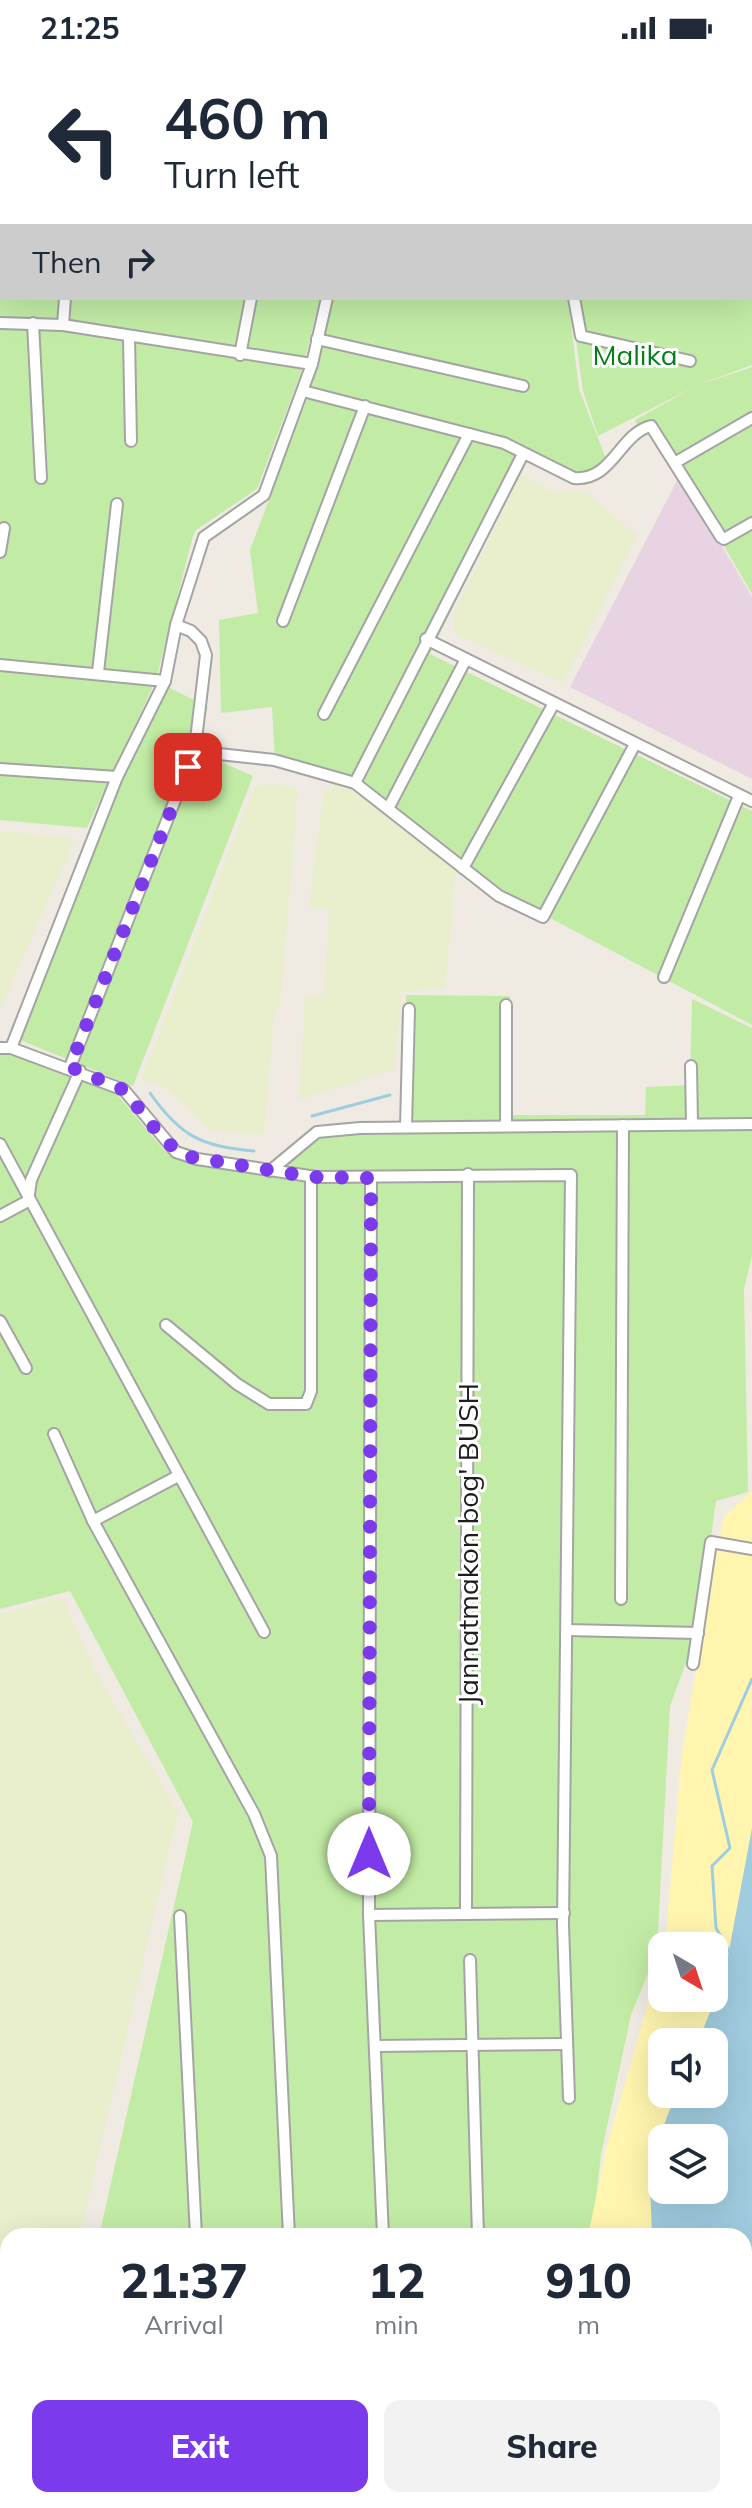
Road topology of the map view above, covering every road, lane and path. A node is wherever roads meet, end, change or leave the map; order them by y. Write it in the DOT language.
graph roads {
  1 [pos="65,300"];
  2 [pos="251,300"];
  3 [pos="327,300"];
  4 [pos="574,300"];
  5 [pos="0,323"];
  6 [pos="33,323"];
  7 [pos="63,325"];
  8 [pos="129,338"];
  9 [pos="317,339"];
  10 [pos="240,355"];
  11 [pos="690,361"];
  12 [pos="312,364"];
  13 [pos="523,386"];
  14 [pos="303,391"];
  15 [pos="365,406"];
  16 [pos="752,418"];
  17 [pos="469,434"];
  18 [pos="131,441"];
  19 [pos="523,454"];
  20 [pos="676,462"];
  21 [pos="41,478"];
  22 [pos="117,504"];
  23 [pos="752,523"];
  24 [pos="4,528"];
  25 [pos="0,552"];
  26 [pos="283,621"];
  27 [pos="176,625"];
  28 [pos="426,639"];
  29 [pos="466,659"];
  30 [pos="0,665"];
  31 [pos="98,672"];
  32 [pos="165,681"];
  33 [pos="554,703"];
  34 [pos="324,714"];
  35 [pos="635,744"];
  36 [pos="188,767"];
  37 [pos="0,769"];
  38 [pos="117,777"];
  39 [pos="355,783"];
  40 [pos="739,796"];
  41 [pos="752,801"];
  42 [pos="389,807"];
  43 [pos="463,868"];
  44 [pos="664,977"];
  45 [pos="506,1005"];
  46 [pos="409,1009"];
  47 [pos="5,1048"];
  48 [pos="691,1066"];
  49 [pos="75,1069"];
  50 [pos="692,1124"];
  51 [pos="752,1124"];
  52 [pos="623,1125"];
  53 [pos="506,1126"];
  54 [pos="406,1127"];
  55 [pos="0,1144"];
  56 [pos="270,1171"];
  57 [pos="468,1174"];
  58 [pos="311,1177"];
  59 [pos="371,1178"];
  60 [pos="28,1201"];
  61 [pos="0,1216"];
  62 [pos="0,1321"];
  63 [pos="166,1325"];
  64 [pos="26,1368"];
  65 [pos="54,1434"];
  66 [pos="178,1476"];
  67 [pos="93,1521"];
  68 [pos="752,1549"];
  69 [pos="621,1599"];
  70 [pos="567,1630"];
  71 [pos="264,1632"];
  72 [pos="698,1633"];
  73 [pos="693,1664"];
  74 [pos="564,1913"];
  75 [pos="466,1914"];
  76 [pos="369,1915"];
  77 [pos="180,1916"];
  78 [pos="470,1960"];
  79 [pos="566,2044"];
  80 [pos="375,2046"];
  81 [pos="470,2046"];
  82 [pos="569,2098"];
  83 [pos="196,2228"];
  84 [pos="289,2228"];
  85 [pos="383,2228"];
  86 [pos="478,2228"];
  1 -- 7 [label="street"];
  2 -- 10 [label="street"];
  3 -- 9 [label="street"];
  4 -- 11 [label="street"];
  5 -- 6 [label="street"];
  6 -- 7 [label="street"];
  6 -- 21 [label="street"];
  7 -- 8 [label="street"];
  8 -- 10 [label="street"];
  8 -- 18 [label="street"];
  9 -- 12 [label="street"];
  9 -- 13 [label="street"];
  10 -- 12 [label="street"];
  12 -- 14 [label="street"];
  14 -- 15 [label="street"];
  14 -- 27 [label="street"];
  15 -- 17 [label="street"];
  15 -- 26 [label="street"];
  16 -- 20 [label="street"];
  17 -- 19 [label="street"];
  17 -- 34 [label="street"];
  19 -- 20 [label="street"];
  19 -- 28 [label="street"];
  20 -- 23 [label="street"];
  22 -- 31 [label="street"];
  24 -- 25 [label="street"];
  27 -- 32 [label="street"];
  27 -- 39 [label="street"];
  28 -- 29 [label="street"];
  28 -- 39 [label="street"];
  29 -- 33 [label="street"];
  29 -- 42 [label="street"];
  30 -- 31 [label="street"];
  31 -- 32 [label="street"];
  32 -- 38 [label="street"];
  33 -- 35 [label="street"];
  33 -- 43 [label="street"];
  35 -- 40 [label="street"];
  35 -- 43 [label="street"];
  36 -- 49 [label="street"];
  37 -- 38 [label="street"];
  38 -- 47 [label="street"];
  39 -- 42 [label="street"];
  40 -- 41 [label="street"];
  40 -- 44 [label="street"];
  42 -- 43 [label="street"];
  45 -- 53 [label="street"];
  46 -- 54 [label="street"];
  47 -- 49 [label="street"];
  48 -- 50 [label="street"];
  49 -- 56 [label="street"];
  49 -- 60 [label="street"];
  50 -- 51 [label="street"];
  50 -- 52 [label="street"];
  52 -- 53 [label="street"];
  52 -- 69 [label="street"];
  53 -- 54 [label="street"];
  54 -- 56 [label="street"];
  55 -- 60 [label="street"];
  56 -- 58 [label="street"];
  57 -- 59 [label="street"];
  57 -- 70 [label="street"];
  57 -- 75 [label="street, Jannatmakon bog' BUSH"];
  58 -- 59 [label="street"];
  58 -- 63 [label="street"];
  59 -- 76 [label="street"];
  60 -- 61 [label="street"];
  60 -- 66 [label="street"];
  62 -- 64 [label="street"];
  65 -- 67 [label="street"];
  66 -- 67 [label="street"];
  66 -- 71 [label="street"];
  67 -- 84 [label="street"];
  68 -- 72 [label="street"];
  70 -- 72 [label="street"];
  70 -- 74 [label="street"];
  72 -- 73 [label="street"];
  74 -- 75 [label="street"];
  74 -- 79 [label="street"];
  75 -- 76 [label="street"];
  76 -- 80 [label="street"];
  77 -- 83 [label="street"];
  78 -- 81 [label="street"];
  79 -- 81 [label="street"];
  79 -- 82 [label="street"];
  80 -- 81 [label="street"];
  80 -- 85 [label="street"];
  81 -- 86 [label="street"];
}
